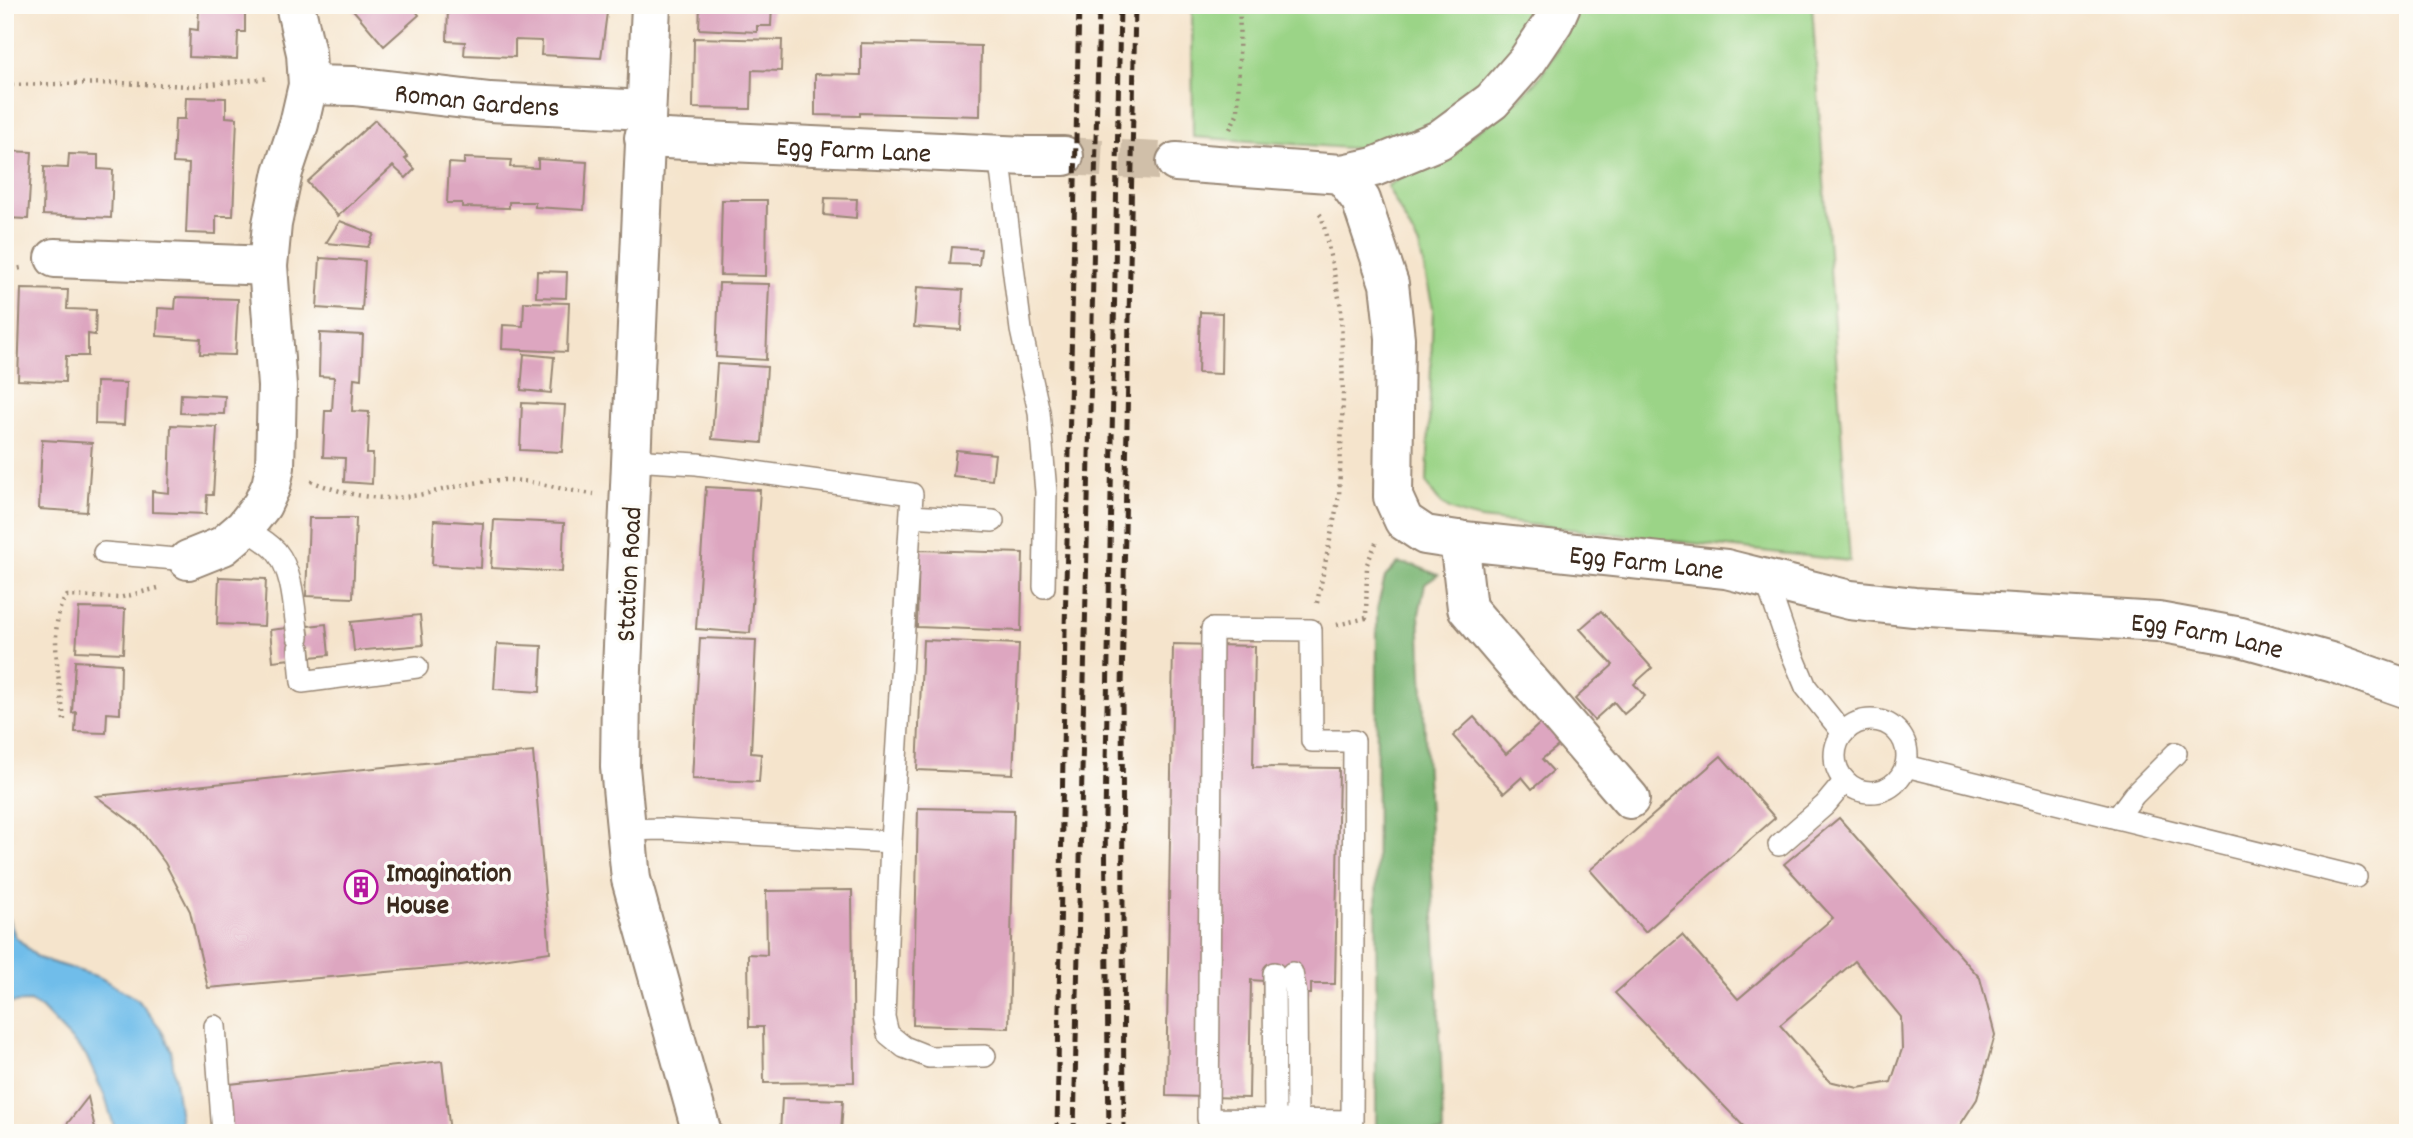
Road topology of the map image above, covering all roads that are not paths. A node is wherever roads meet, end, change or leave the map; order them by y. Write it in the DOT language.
graph roads {
  1 [pos="295,5"];
  2 [pos="651,5"];
  3 [pos="1561,5"];
  4 [pos="308,81"];
  5 [pos="645,124"];
  6 [pos="999,154"];
  7 [pos="1064,156"];
  8 [pos="1194,164"];
  9 [pos="1342,174"];
  10 [pos="55,258"];
  11 [pos="268,266"];
  12 [pos="631,478"];
  13 [pos="911,516"];
  14 [pos="993,521"];
  15 [pos="244,528"];
  16 [pos="1458,540"];
  17 [pos="104,553"];
  18 [pos="188,561"];
  19 [pos="1765,577"];
  20 [pos="1044,587"];
  21 [pos="417,667"];
  22 [pos="2408,689"];
  23 [pos="1843,733"];
  24 [pos="2176,753"];
  25 [pos="1906,766"];
  26 [pos="1845,781"];
  27 [pos="1630,799"];
  28 [pos="2117,818"];
  29 [pos="625,830"];
  30 [pos="891,842"];
  31 [pos="1779,845"];
  32 [pos="2356,877"];
  33 [pos="215,1026"];
  34 [pos="985,1056"];
  35 [pos="1275,1119"];
  36 [pos="1305,1124"];
  37 [pos="223,1133"];
  38 [pos="702,1133"];
  1 -- 4 [label="street"];
  2 -- 5 [label="street, Station Road"];
  3 -- 9 [label="street"];
  4 -- 5 [label="street, Roman Gardens"];
  4 -- 11 [label="street"];
  5 -- 6 [label="street, Egg Farm Lane"];
  5 -- 12 [label="street, Station Road"];
  6 -- 7 [label="street, Egg Farm Lane"];
  6 -- 20 [label="lane"];
  8 -- 9 [label="street"];
  9 -- 16 [label="street, Egg Farm Lane"];
  10 -- 11 [label="street"];
  11 -- 15 [label="street"];
  12 -- 13 [label="lane"];
  12 -- 29 [label="street, Station Road"];
  13 -- 14 [label="lane"];
  13 -- 30 [label="lane"];
  15 -- 18 [label="street"];
  15 -- 21 [label="lane"];
  16 -- 19 [label="street, Egg Farm Lane"];
  16 -- 27 [label="street"];
  17 -- 18 [label="lane"];
  19 -- 22 [label="street, Egg Farm Lane"];
  19 -- 23 [label="lane"];
  23 -- 25 [label="lane"];
  23 -- 26 [label="lane"];
  24 -- 28 [label="lane"];
  25 -- 26 [label="lane"];
  25 -- 28 [label="lane"];
  26 -- 31 [label="lane"];
  28 -- 32 [label="lane"];
  29 -- 30 [label="lane"];
  29 -- 38 [label="street, Station Road"];
  30 -- 34 [label="lane"];
  33 -- 37 [label="lane"];
  35 -- 36 [label="lane"];
  35 -- 36 [label="lane"];
  35 -- 36 [label="lane"];
}
